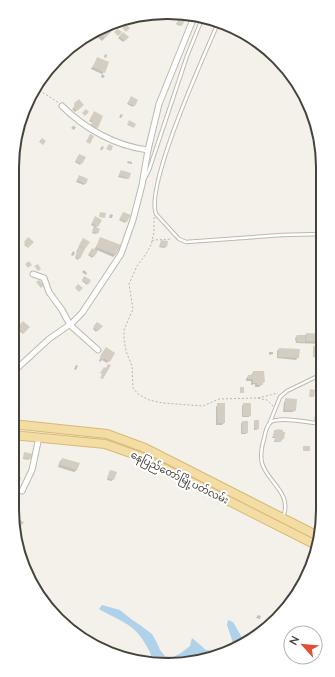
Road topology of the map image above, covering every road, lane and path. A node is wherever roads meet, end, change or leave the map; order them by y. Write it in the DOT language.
graph roads {
  1 [pos="192,21"];
  2 [pos="201,23"];
  3 [pos="216,27"];
  4 [pos="41,91"];
  5 [pos="62,106"];
  6 [pos="148,150"];
  7 [pos="143,182"];
  8 [pos="154,210"];
  9 [pos="316,234"];
  10 [pos="178,238"];
  11 [pos="152,242"];
  12 [pos="33,274"];
  13 [pos="70,325"];
  14 [pos="98,350"];
  15 [pos="19,367"];
  16 [pos="316,377"];
  17 [pos="287,391"];
  18 [pos="257,398"];
  19 [pos="275,412"];
  20 [pos="270,423"];
  21 [pos="316,423"];
  22 [pos="19,425"];
  23 [pos="19,436"];
  24 [pos="38,437"];
  25 [pos="22,491"];
  26 [pos="282,517"];
  27 [pos="278,526"];
  28 [pos="314,534"];
  29 [pos="312,543"];
  1 -- 6 [label="street"];
  2 -- 7 [label="lane"];
  3 -- 8 [label="lane"];
  4 -- 5 [label="path"];
  5 -- 6 [label="street"];
  6 -- 7 [label="street"];
  7 -- 13 [label="street"];
  8 -- 10 [label="lane"];
  8 -- 11 [label="path"];
  9 -- 10 [label="lane"];
  10 -- 11 [label="path"];
  11 -- 18 [label="path"];
  12 -- 13 [label="street"];
  13 -- 14 [label="street"];
  13 -- 15 [label="street"];
  16 -- 17 [label="lane"];
  17 -- 18 [label="path"];
  17 -- 19 [label="lane"];
  18 -- 19 [label="path"];
  19 -- 20 [label="lane"];
  20 -- 21 [label="lane"];
  20 -- 26 [label="lane"];
  22 -- 26 [label="main road"];
  23 -- 24 [label="main road, နေပြည်တော်မြို့ပတ်လမ်း"];
  24 -- 25 [label="street"];
  24 -- 27 [label="main road, နေပြည်တော်မြို့ပတ်လမ်း"];
  26 -- 27 [label="lane"];
  26 -- 28 [label="main road"];
  27 -- 29 [label="main road, နေပြည်တော်မြို့ပတ်လမ်း"];
}
